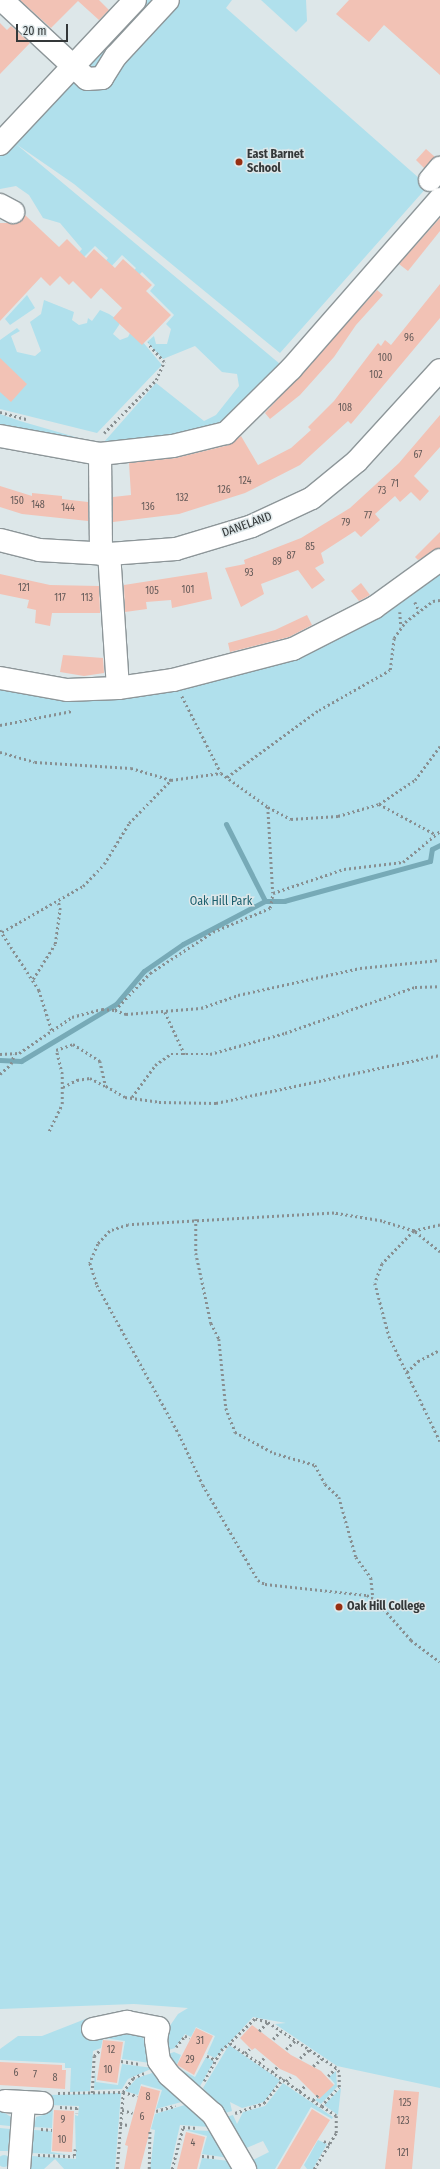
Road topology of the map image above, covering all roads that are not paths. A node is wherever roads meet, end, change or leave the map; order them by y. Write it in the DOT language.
graph roads {
  1 [pos="2,0"];
  2 [pos="135,0"];
  3 [pos="168,0"];
  4 [pos="72,68"];
  5 [pos="0,144"];
  6 [pos="440,199"];
  7 [pos="440,370"];
  8 [pos="0,436"];
  9 [pos="100,446"];
  10 [pos="0,540"];
  11 [pos="105,554"];
  12 [pos="440,560"];
  13 [pos="0,678"];
  14 [pos="118,688"];
  15 [pos="93,2029"];
  16 [pos="36,2101"];
  17 [pos="25,2162"];
  18 [pos="244,2169"];
  1 -- 4 [label="street"];
  2 -- 4 [label="street"];
  3 -- 4 [label="street"];
  4 -- 5 [label="street"];
  6 -- 9 [label="street"];
  7 -- 11 [label="street, DANELAND"];
  8 -- 9 [label="street"];
  9 -- 11 [label="street"];
  10 -- 11 [label="street, DANELAND"];
  11 -- 14 [label="street"];
  12 -- 14 [label="street"];
  13 -- 14 [label="street"];
  15 -- 18 [label="street"];
  16 -- 17 [label="street"];
}
